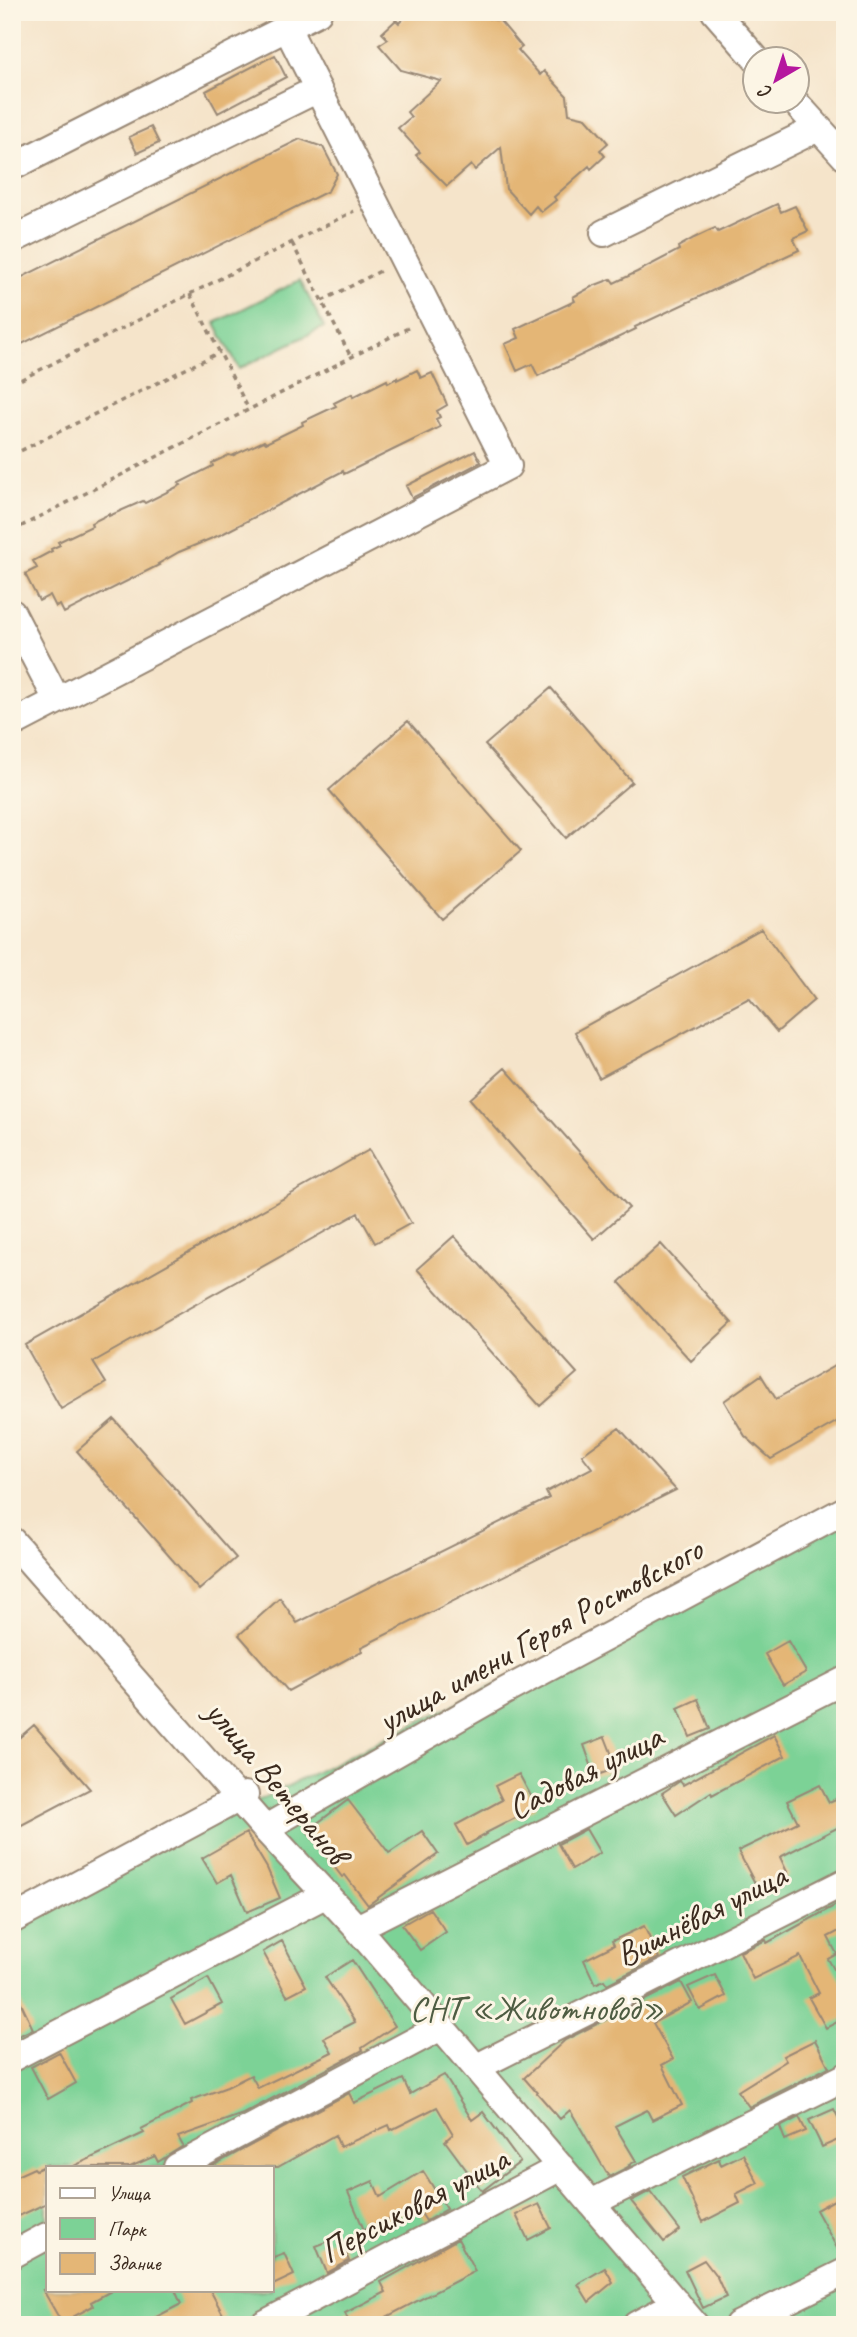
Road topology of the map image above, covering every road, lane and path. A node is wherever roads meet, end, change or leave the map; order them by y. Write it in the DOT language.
graph roads {
  1 [pos="318,12"];
  2 [pos="715,12"];
  3 [pos="287,28"];
  4 [pos="745,46"];
  5 [pos="318,89"];
  6 [pos="807,116"];
  7 [pos="818,128"];
  8 [pos="845,157"];
  9 [pos="12,167"];
  10 [pos="362,207"];
  11 [pos="604,233"];
  12 [pos="12,240"];
  13 [pos="292,243"];
  14 [pos="391,264"];
  15 [pos="190,294"];
  16 [pos="322,301"];
  17 [pos="421,321"];
  18 [pos="220,352"];
  19 [pos="351,357"];
  20 [pos="12,384"];
  21 [pos="249,410"];
  22 [pos="12,455"];
  23 [pos="12,531"];
  24 [pos="12,613"];
  25 [pos="57,700"];
  26 [pos="12,724"];
  27 [pos="845,1510"];
  28 [pos="12,1528"];
  29 [pos="12,1541"];
  30 [pos="845,1680"];
  31 [pos="242,1797"];
  32 [pos="271,1825"];
  33 [pos="845,1882"];
  34 [pos="327,1894"];
  35 [pos="12,1920"];
  36 [pos="357,1928"];
  37 [pos="441,2027"];
  38 [pos="12,2058"];
  39 [pos="477,2067"];
  40 [pos="845,2077"];
  41 [pos="179,2166"];
  42 [pos="561,2167"];
  43 [pos="591,2203"];
  44 [pos="46,2237"];
  45 [pos="12,2255"];
  46 [pos="845,2272"];
  47 [pos="677,2303"];
  48 [pos="262,2325"];
  49 [pos="636,2325"];
  50 [pos="695,2325"];
  51 [pos="738,2325"];
  1 -- 3 [label="street"];
  2 -- 4 [label="street"];
  3 -- 5 [label="street"];
  3 -- 9 [label="street"];
  5 -- 12 [label="street"];
  5 -- 25 [label="street"];
  6 -- 7 [label="street"];
  7 -- 8 [label="street"];
  7 -- 11 [label="street"];
  10 -- 13 [label="path"];
  13 -- 15 [label="path"];
  13 -- 16 [label="path"];
  14 -- 16 [label="path"];
  15 -- 18 [label="path"];
  15 -- 20 [label="path"];
  16 -- 19 [label="path"];
  17 -- 19 [label="path"];
  18 -- 21 [label="path"];
  18 -- 22 [label="path"];
  19 -- 21 [label="path"];
  21 -- 23 [label="path"];
  24 -- 25 [label="street"];
  25 -- 26 [label="street"];
  27 -- 32 [label="street, улица имени Героя Ростовского"];
  28 -- 31 [label="street, улица Ветеранов"];
  29 -- 31 [label="street, улица Ветеранов"];
  30 -- 36 [label="street, Садовая улица"];
  31 -- 32 [label="street, улица Ветеранов"];
  31 -- 34 [label="street, улица Ветеранов"];
  31 -- 35 [label="street"];
  32 -- 34 [label="street, улица Ветеранов"];
  33 -- 39 [label="street, Вишнёвая улица"];
  34 -- 36 [label="street"];
  34 -- 38 [label="street"];
  36 -- 37 [label="street"];
  37 -- 39 [label="street"];
  37 -- 41 [label="street"];
  39 -- 42 [label="street"];
  40 -- 43 [label="street"];
  42 -- 43 [label="street"];
  42 -- 48 [label="street, Персиковая улица"];
  43 -- 47 [label="street"];
  44 -- 45 [label="street"];
  46 -- 51 [label="street"];
  47 -- 49 [label="street"];
  47 -- 50 [label="street"];
}
